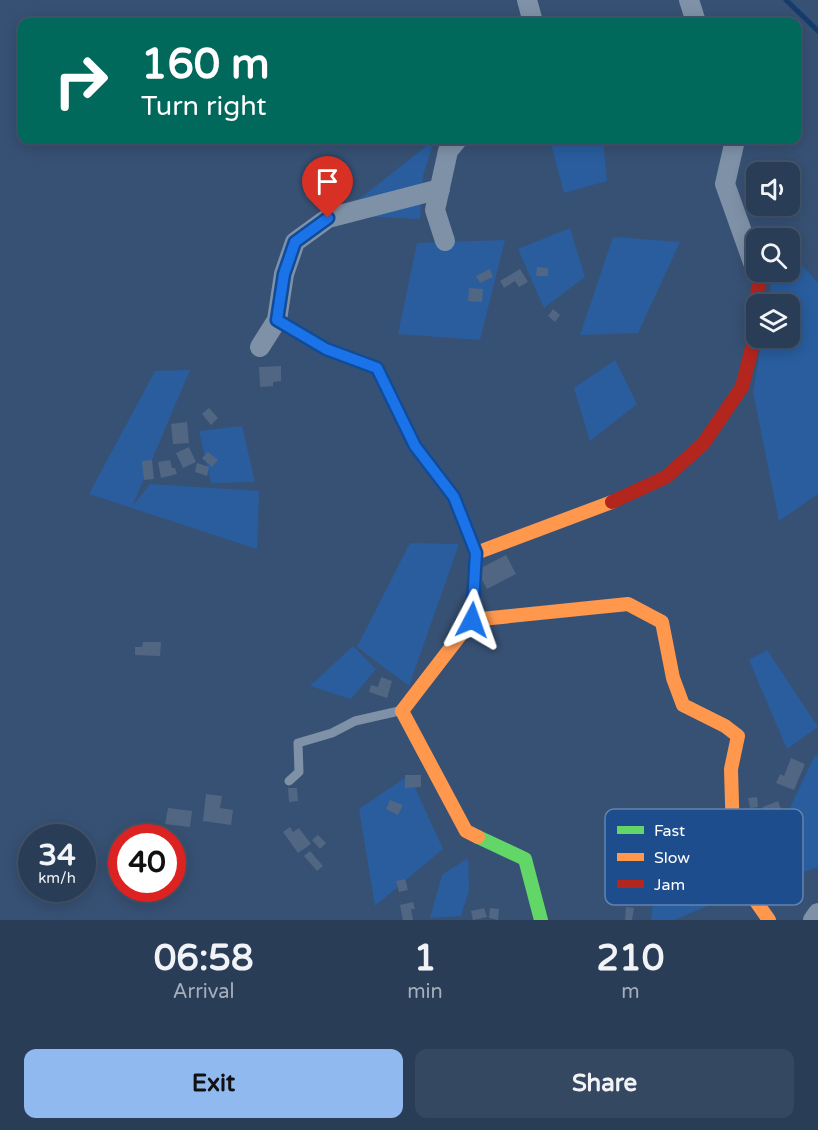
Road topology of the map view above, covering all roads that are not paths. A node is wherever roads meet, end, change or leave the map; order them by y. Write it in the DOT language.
graph roads {
  1 [pos="527,0"];
  2 [pos="689,0"];
  3 [pos="532,18"];
  4 [pos="695,18"];
  5 [pos="454,144"];
  6 [pos="734,144"];
  7 [pos="440,189"];
  8 [pos="445,241"];
  9 [pos="746,243"];
  10 [pos="759,282"];
  11 [pos="277,320"];
  12 [pos="260,347"];
  13 [pos="476,553"];
  14 [pos="472,620"];
  15 [pos="402,711"];
  16 [pos="289,781"];
  17 [pos="732,809"];
  18 [pos="758,905"];
  19 [pos="818,913"];
  20 [pos="541,920"];
  21 [pos="769,920"];
  22 [pos="813,920"];
  1 -- 3 [label="street"];
  2 -- 4 [label="street"];
  5 -- 7 [label="street"];
  6 -- 9 [label="street"];
  7 -- 8 [label="street"];
  7 -- 11 [label="street"];
  10 -- 13 [label="street"];
  11 -- 12 [label="street"];
  11 -- 13 [label="street"];
  13 -- 14 [label="street"];
  14 -- 15 [label="street"];
  14 -- 17 [label="street"];
  15 -- 16 [label="lane"];
  15 -- 20 [label="street"];
  18 -- 21 [label="street"];
  19 -- 22 [label="street"];
}
